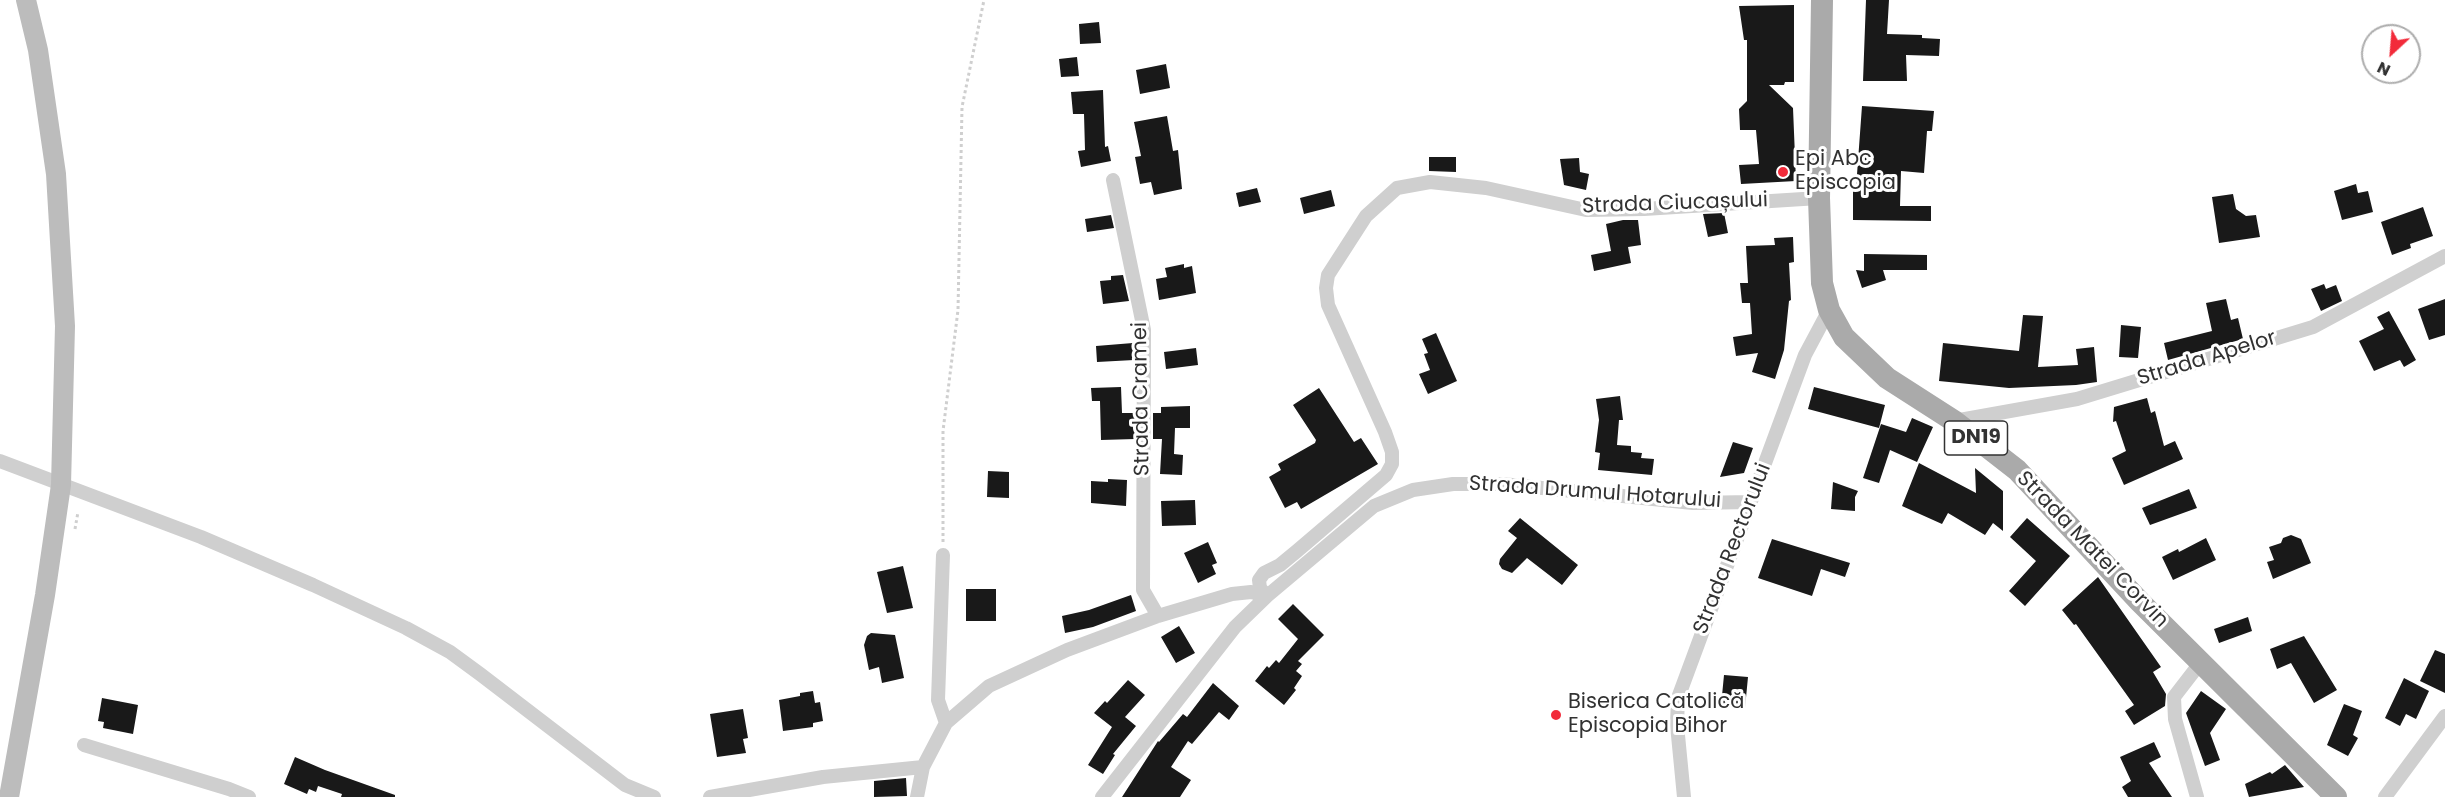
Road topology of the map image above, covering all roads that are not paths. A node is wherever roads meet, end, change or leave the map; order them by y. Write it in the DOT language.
graph roads {
  1 [pos="26,0"];
  2 [pos="1822,0"];
  3 [pos="1113,180"];
  4 [pos="1819,198"];
  5 [pos="2445,256"];
  6 [pos="1829,310"];
  7 [pos="1954,421"];
  8 [pos="0,461"];
  9 [pos="61,485"];
  10 [pos="1751,502"];
  11 [pos="943,555"];
  12 [pos="1267,596"];
  13 [pos="1158,616"];
  14 [pos="2201,662"];
  15 [pos="2445,716"];
  16 [pos="945,723"];
  17 [pos="84,745"];
  18 [pos="923,767"];
  19 [pos="624,791"];
  20 [pos="9,797"];
  21 [pos="249,797"];
  22 [pos="654,797"];
  23 [pos="710,797"];
  24 [pos="917,797"];
  25 [pos="1102,797"];
  26 [pos="1684,797"];
  27 [pos="2197,797"];
  28 [pos="2337,797"];
  29 [pos="2385,797"];
  1 -- 9 [label="main road"];
  2 -- 4 [label="main road, Strada Matei Corvin / DN19"];
  3 -- 13 [label="street, Strada Cramei"];
  4 -- 6 [label="main road, Strada Matei Corvin / DN19"];
  4 -- 12 [label="street, Strada Ciucașului"];
  5 -- 7 [label="street, Strada Apelor"];
  6 -- 7 [label="main road, Strada Matei Corvin / DN19"];
  6 -- 10 [label="street, Strada Rectorului"];
  7 -- 14 [label="main road, Strada Matei Corvin / DN19"];
  8 -- 9 [label="street"];
  9 -- 19 [label="street"];
  9 -- 20 [label="main road"];
  10 -- 12 [label="street, Strada Drumul Hotarului"];
  10 -- 26 [label="street, Strada Rectorului"];
  11 -- 16 [label="street"];
  12 -- 13 [label="street"];
  12 -- 25 [label="street, Strada Drumul Hotarului"];
  13 -- 16 [label="street"];
  14 -- 27 [label="street"];
  14 -- 28 [label="main road, Strada Matei Corvin / DN19"];
  15 -- 29 [label="street"];
  16 -- 18 [label="street"];
  17 -- 21 [label="street"];
  18 -- 23 [label="street"];
  18 -- 24 [label="street"];
  19 -- 22 [label="street"];
}
